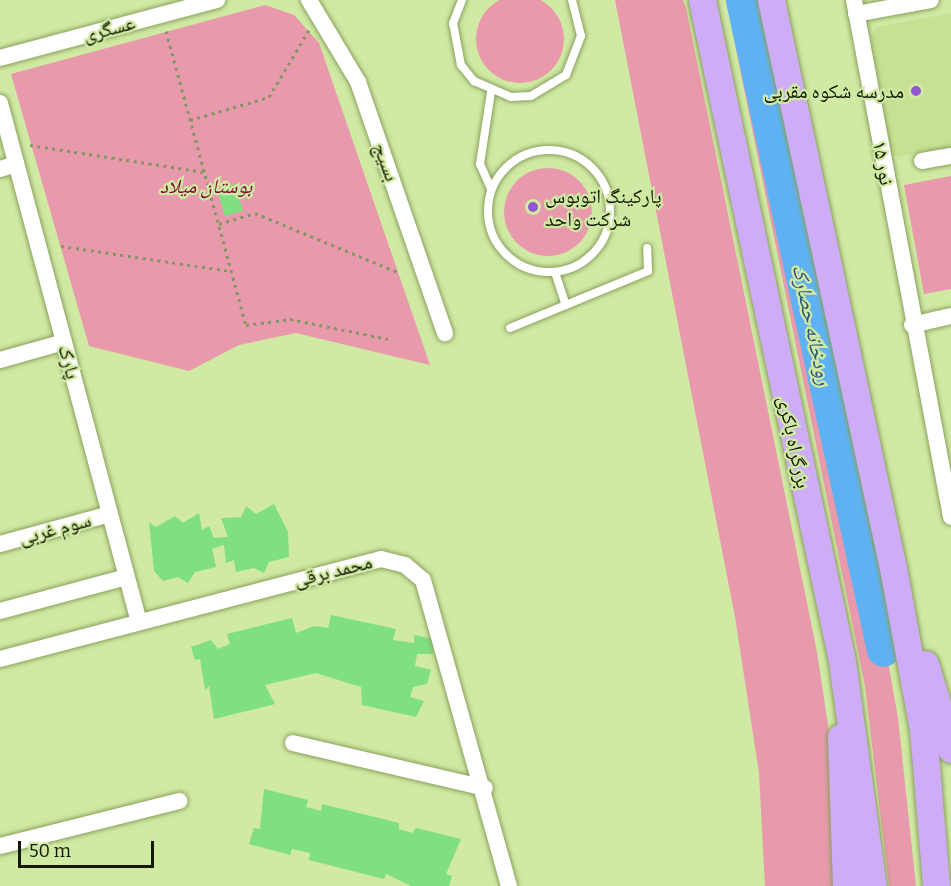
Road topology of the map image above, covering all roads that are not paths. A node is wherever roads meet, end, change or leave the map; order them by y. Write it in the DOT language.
graph roads {
  1 [pos="217,0"];
  2 [pos="309,0"];
  3 [pos="572,0"];
  4 [pos="697,0"];
  5 [pos="702,0"];
  6 [pos="771,0"];
  7 [pos="931,0"];
  8 [pos="459,1"];
  9 [pos="855,7"];
  10 [pos="711,48"];
  11 [pos="0,58"];
  12 [pos="491,92"];
  13 [pos="0,103"];
  14 [pos="951,156"];
  15 [pos="922,161"];
  16 [pos="8,166"];
  17 [pos="491,189"];
  18 [pos="647,248"];
  19 [pos="555,272"];
  20 [pos="566,305"];
  21 [pos="951,316"];
  22 [pos="912,325"];
  23 [pos="510,328"];
  24 [pos="445,333"];
  25 [pos="64,342"];
  26 [pos="0,360"];
  27 [pos="947,475"];
  28 [pos="110,514"];
  29 [pos="951,517"];
  30 [pos="0,543"];
  31 [pos="893,568"];
  32 [pos="127,577"];
  33 [pos="0,611"];
  34 [pos="139,621"];
  35 [pos="0,659"];
  36 [pos="842,661"];
  37 [pos="293,744"];
  38 [pos="951,749"];
  39 [pos="485,788"];
  40 [pos="179,801"];
  41 [pos="0,846"];
  42 [pos="509,886"];
  43 [pos="846,886"];
  44 [pos="873,886"];
  45 [pos="936,886"];
  1 -- 11 [label="street, عسگری"];
  2 -- 24 [label="street, بسیج"];
  3 -- 12 [label="lane"];
  4 -- 10 [label="highway"];
  5 -- 10 [label="highway, بزرگراه باکری"];
  6 -- 31 [label="highway"];
  7 -- 9 [label="street"];
  8 -- 12 [label="lane"];
  9 -- 22 [label="street, نور ۱۵"];
  10 -- 36 [label="highway, بزرگراه باکری"];
  12 -- 17 [label="lane"];
  13 -- 16 [label="street, پارک"];
  14 -- 15 [label="street"];
  16 -- 25 [label="street, پارک"];
  17 -- 19 [label="lane"];
  17 -- 19 [label="lane"];
  18 -- 20 [label="lane"];
  19 -- 20 [label="lane"];
  20 -- 23 [label="lane"];
  21 -- 22 [label="street"];
  22 -- 27 [label="street, نور ۱۵"];
  25 -- 26 [label="street"];
  25 -- 28 [label="street, پارک"];
  27 -- 29 [label="street, نور ۱۵"];
  28 -- 30 [label="street, سوم غربی"];
  28 -- 32 [label="street, پارک"];
  31 -- 38 [label="highway"];
  31 -- 45 [label="highway"];
  32 -- 33 [label="street"];
  32 -- 34 [label="street, پارک"];
  34 -- 35 [label="street, محمد برقی"];
  34 -- 39 [label="street, محمد برقی"];
  36 -- 43 [label="highway"];
  36 -- 44 [label="highway, بزرگراه باکری"];
  37 -- 39 [label="street"];
  39 -- 42 [label="street, محمد برقی"];
  40 -- 41 [label="street"];
}
